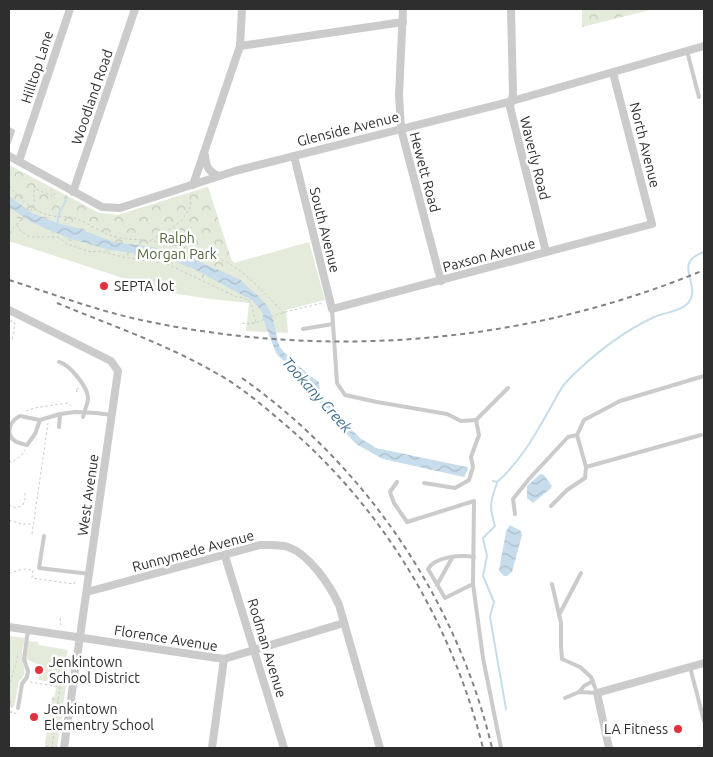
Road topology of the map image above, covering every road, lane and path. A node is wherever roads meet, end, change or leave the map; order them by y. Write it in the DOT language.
graph roads {
  1 [pos="70,9"];
  2 [pos="135,9"];
  3 [pos="242,9"];
  4 [pos="403,9"];
  5 [pos="511,9"];
  6 [pos="403,22"];
  7 [pos="240,46"];
  8 [pos="704,46"];
  9 [pos="687,51"];
  10 [pos="614,73"];
  11 [pos="699,97"];
  12 [pos="512,101"];
  13 [pos="9,129"];
  14 [pos="401,129"];
  15 [pos="9,142"];
  16 [pos="205,150"];
  17 [pos="9,156"];
  18 [pos="294,156"];
  19 [pos="19,161"];
  20 [pos="219,176"];
  21 [pos="193,185"];
  22 [pos="9,186"];
  23 [pos="52,187"];
  24 [pos="73,192"];
  25 [pos="190,196"];
  26 [pos="33,207"];
  27 [pos="652,224"];
  28 [pos="17,225"];
  29 [pos="174,227"];
  30 [pos="9,238"];
  31 [pos="150,241"];
  32 [pos="184,248"];
  33 [pos="546,252"];
  34 [pos="441,281"];
  35 [pos="327,302"];
  36 [pos="332,309"];
  37 [pos="9,310"];
  38 [pos="284,313"];
  39 [pos="11,322"];
  40 [pos="256,322"];
  41 [pos="242,323"];
  42 [pos="333,324"];
  43 [pos="303,329"];
  44 [pos="12,340"];
  45 [pos="59,362"];
  46 [pos="704,376"];
  47 [pos="508,388"];
  48 [pos="82,391"];
  49 [pos="77,392"];
  50 [pos="76,408"];
  51 [pos="24,412"];
  52 [pos="60,414"];
  53 [pos="84,415"];
  54 [pos="112,415"];
  55 [pos="49,417"];
  56 [pos="40,420"];
  57 [pos="476,420"];
  58 [pos="59,427"];
  59 [pos="577,435"];
  60 [pos="701,435"];
  61 [pos="27,445"];
  62 [pos="9,453"];
  63 [pos="9,460"];
  64 [pos="586,467"];
  65 [pos="397,482"];
  66 [pos="424,483"];
  67 [pos="25,492"];
  68 [pos="9,505"];
  69 [pos="551,506"];
  70 [pos="515,514"];
  71 [pos="9,520"];
  72 [pos="34,524"];
  73 [pos="32,534"];
  74 [pos="44,536"];
  75 [pos="225,556"];
  76 [pos="474,557"];
  77 [pos="452,558"];
  78 [pos="9,573"];
  79 [pos="581,573"];
  80 [pos="90,574"];
  81 [pos="79,578"];
  82 [pos="474,584"];
  83 [pos="552,584"];
  84 [pos="437,585"];
  85 [pos="87,592"];
  86 [pos="560,615"];
  87 [pos="60,618"];
  88 [pos="344,623"];
  89 [pos="9,628"];
  90 [pos="61,629"];
  91 [pos="28,630"];
  92 [pos="80,638"];
  93 [pos="255,650"];
  94 [pos="24,655"];
  95 [pos="224,659"];
  96 [pos="704,663"];
  97 [pos="690,667"];
  98 [pos="592,681"];
  99 [pos="25,682"];
  100 [pos="9,687"];
  101 [pos="579,692"];
  102 [pos="598,693"];
  103 [pos="9,696"];
  104 [pos="565,698"];
  105 [pos="52,699"];
  106 [pos="59,700"];
  107 [pos="18,708"];
  108 [pos="10,712"];
  109 [pos="19,714"];
  110 [pos="704,721"];
  111 [pos="46,746"];
  112 [pos="52,747"];
  113 [pos="61,748"];
  114 [pos="212,748"];
  115 [pos="284,748"];
  116 [pos="380,748"];
  117 [pos="501,748"];
  118 [pos="609,748"];
  1 -- 19 [label="street, Hilltop Lane"];
  2 -- 24 [label="street, Woodland Road"];
  3 -- 7 [label="street"];
  4 -- 6 [label="street, Hewett Road"];
  5 -- 12 [label="street, Waverly Road"];
  6 -- 7 [label="street"];
  6 -- 14 [label="street, Hewett Road"];
  7 -- 16 [label="street"];
  8 -- 9 [label="street, Glenside Avenue"];
  9 -- 10 [label="street, Glenside Avenue"];
  9 -- 11 [label="lane"];
  10 -- 12 [label="street, Glenside Avenue"];
  10 -- 27 [label="street, North Avenue"];
  12 -- 14 [label="street, Glenside Avenue"];
  12 -- 33 [label="street, Waverly Road"];
  13 -- 15 [label="lane"];
  14 -- 18 [label="street, Glenside Avenue"];
  14 -- 34 [label="street, Hewett Road"];
  16 -- 20 [label="street"];
  16 -- 21 [label="street"];
  17 -- 19 [label="street, Glenside Avenue"];
  18 -- 20 [label="street, Glenside Avenue"];
  18 -- 36 [label="street, South Avenue"];
  19 -- 24 [label="street, Glenside Avenue"];
  20 -- 21 [label="street, Glenside Avenue"];
  21 -- 24 [label="street, Glenside Avenue"];
  22 -- 26 [label="path"];
  23 -- 26 [label="path"];
  25 -- 29 [label="path"];
  26 -- 28 [label="path"];
  26 -- 31 [label="path"];
  27 -- 33 [label="street, Paxson Avenue"];
  28 -- 30 [label="path"];
  28 -- 40 [label="path"];
  29 -- 31 [label="path"];
  29 -- 32 [label="path"];
  31 -- 32 [label="path"];
  32 -- 38 [label="path"];
  33 -- 34 [label="street, Paxson Avenue"];
  34 -- 36 [label="street, Paxson Avenue"];
  35 -- 38 [label="path"];
  36 -- 42 [label="lane"];
  37 -- 54 [label="street, West Avenue"];
  38 -- 40 [label="path"];
  39 -- 44 [label="path"];
  40 -- 41 [label="path"];
  42 -- 43 [label="lane"];
  42 -- 57 [label="lane"];
  45 -- 53 [label="lane"];
  46 -- 59 [label="lane"];
  47 -- 57 [label="lane"];
  48 -- 49 [label="path"];
  50 -- 51 [label="path"];
  52 -- 53 [label="lane"];
  52 -- 55 [label="lane"];
  52 -- 58 [label="lane"];
  53 -- 54 [label="lane"];
  54 -- 80 [label="street, West Avenue"];
  55 -- 56 [label="lane"];
  55 -- 72 [label="path"];
  56 -- 61 [label="lane"];
  56 -- 61 [label="lane"];
  57 -- 66 [label="lane"];
  59 -- 64 [label="lane"];
  59 -- 70 [label="lane"];
  60 -- 64 [label="lane"];
  61 -- 63 [label="path"];
  62 -- 63 [label="path"];
  64 -- 69 [label="lane"];
  65 -- 76 [label="lane"];
  67 -- 68 [label="path"];
  71 -- 72 [label="path"];
  72 -- 73 [label="path"];
  74 -- 80 [label="lane"];
  75 -- 85 [label="street, Runnymede Avenue"];
  75 -- 88 [label="street, Runnymede Avenue"];
  75 -- 93 [label="street, Rodman Avenue"];
  76 -- 77 [label="lane"];
  76 -- 82 [label="lane"];
  77 -- 84 [label="lane"];
  77 -- 84 [label="lane"];
  78 -- 81 [label="path"];
  79 -- 86 [label="lane"];
  80 -- 85 [label="street, West Avenue"];
  82 -- 84 [label="lane"];
  82 -- 117 [label="lane"];
  83 -- 86 [label="lane"];
  85 -- 92 [label="street, West Avenue"];
  86 -- 98 [label="lane"];
  87 -- 90 [label="path"];
  88 -- 93 [label="street, Florence Avenue"];
  88 -- 116 [label="street, Runnymede Avenue"];
  89 -- 91 [label="street, Florence Avenue"];
  91 -- 92 [label="street, Florence Avenue"];
  91 -- 94 [label="lane"];
  92 -- 95 [label="street, Florence Avenue"];
  92 -- 113 [label="street, West Avenue"];
  93 -- 95 [label="street, Florence Avenue"];
  93 -- 115 [label="street, Rodman Avenue"];
  94 -- 99 [label="lane"];
  94 -- 100 [label="path"];
  95 -- 114 [label="street"];
  96 -- 97 [label="street"];
  97 -- 102 [label="street"];
  97 -- 110 [label="lane"];
  98 -- 101 [label="lane"];
  98 -- 102 [label="lane"];
  99 -- 106 [label="path"];
  99 -- 107 [label="lane"];
  101 -- 102 [label="lane"];
  101 -- 104 [label="lane"];
  102 -- 118 [label="street"];
  103 -- 108 [label="path"];
  105 -- 106 [label="path"];
  106 -- 112 [label="path"];
  108 -- 109 [label="path"];
  111 -- 112 [label="path"];
  112 -- 113 [label="path"];
}
